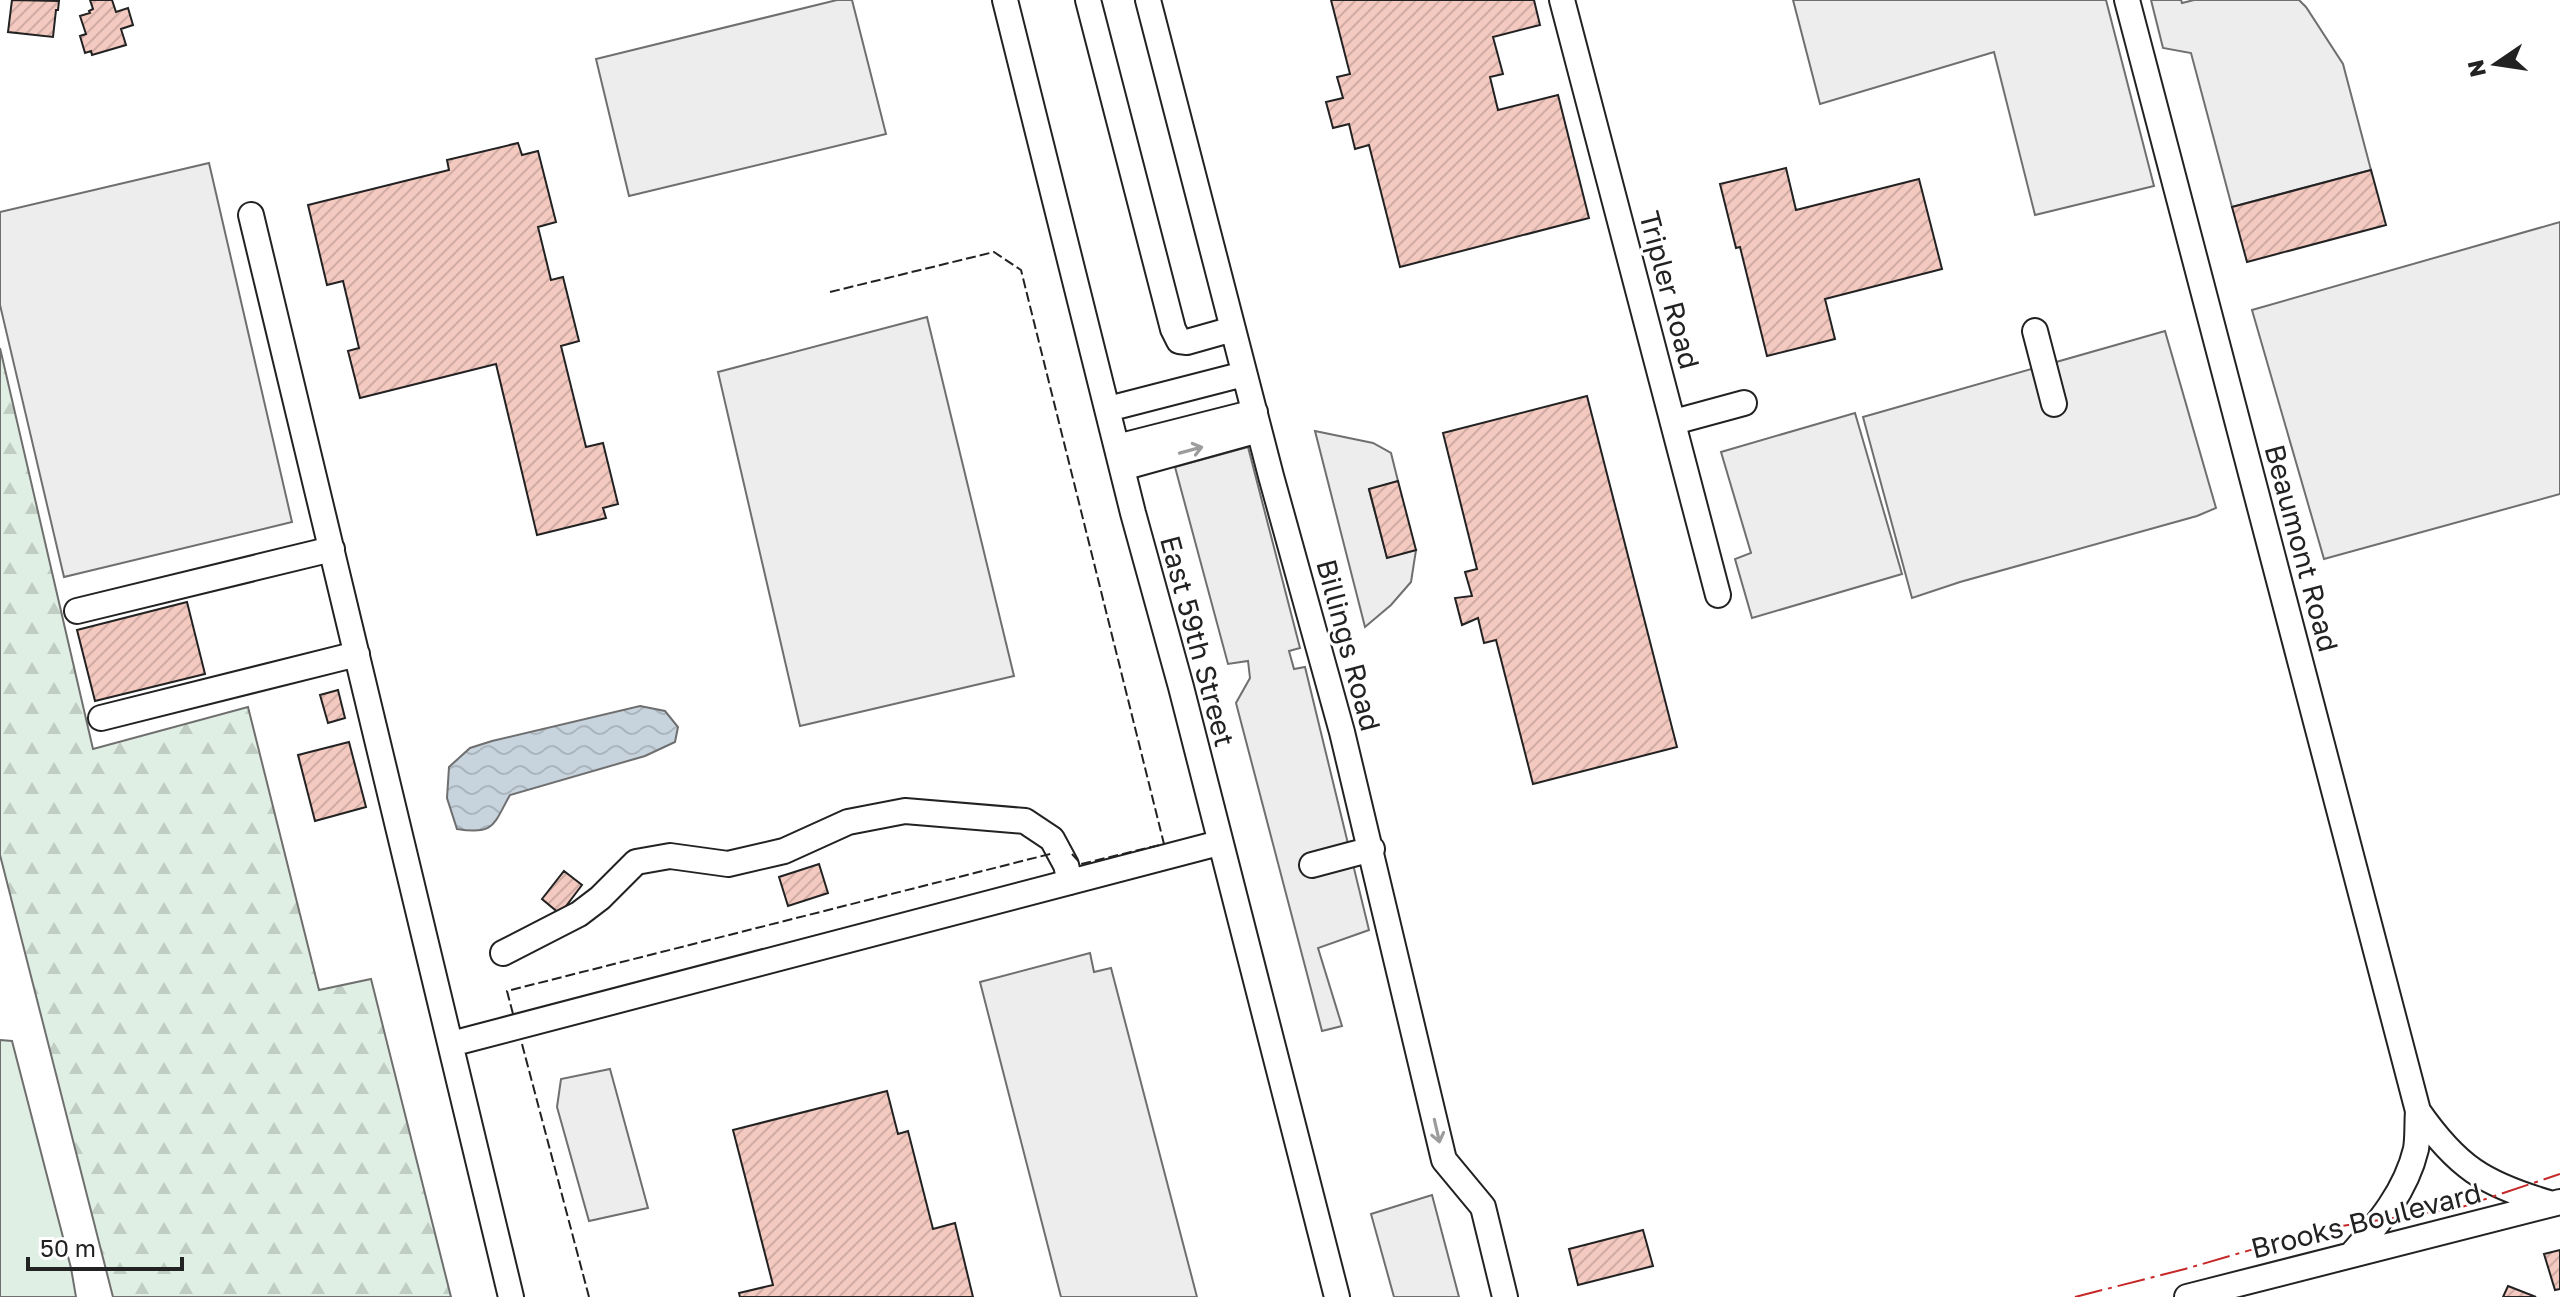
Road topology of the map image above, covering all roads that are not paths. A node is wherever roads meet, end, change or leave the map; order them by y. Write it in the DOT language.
graph roads {
  1 [pos="1005,0"];
  2 [pos="1088,0"];
  3 [pos="1148,0"];
  4 [pos="1562,0"];
  5 [pos="2127,0"];
  6 [pos="251,215"];
  7 [pos="1233,329"];
  8 [pos="2035,331"];
  9 [pos="1244,374"];
  10 [pos="1744,403"];
  11 [pos="2054,404"];
  12 [pos="1108,409"];
  13 [pos="1257,421"];
  14 [pos="1674,422"];
  15 [pos="1120,457"];
  16 [pos="332,549"];
  17 [pos="1718,595"];
  18 [pos="77,611"];
  19 [pos="357,654"];
  20 [pos="101,718"];
  21 [pos="1219,843"];
  22 [pos="1372,849"];
  23 [pos="1312,865"];
  24 [pos="1070,882"];
  25 [pos="503,953"];
  26 [pos="451,1044"];
  27 [pos="2418,1111"];
  28 [pos="2556,1203"];
  29 [pos="2351,1255"];
  30 [pos="511,1297"];
  31 [pos="1337,1297"];
  32 [pos="1505,1297"];
  33 [pos="2187,1297"];
  1 -- 12 [label="street, East 59th Street"];
  2 -- 7 [label="street"];
  3 -- 7 [label="street, Billings Road"];
  4 -- 14 [label="street, Tripler Road"];
  5 -- 27 [label="street, Beaumont Road"];
  6 -- 16 [label="street"];
  7 -- 9 [label="street, Billings Road"];
  8 -- 11 [label="street"];
  9 -- 12 [label="street"];
  9 -- 13 [label="street, Billings Road"];
  10 -- 14 [label="street"];
  12 -- 15 [label="street, East 59th Street"];
  15 -- 13 [label="street, one-way"];
  13 -- 22 [label="street, Billings Road"];
  14 -- 17 [label="street, Tripler Road"];
  15 -- 21 [label="street, East 59th Street"];
  16 -- 18 [label="street"];
  16 -- 19 [label="street"];
  19 -- 20 [label="street"];
  19 -- 26 [label="street"];
  21 -- 24 [label="street"];
  21 -- 31 [label="street, East 59th Street"];
  22 -- 23 [label="street"];
  22 -- 32 [label="street, Billings Road, one-way"];
  24 -- 25 [label="street"];
  24 -- 26 [label="street"];
  26 -- 30 [label="street"];
  27 -- 28 [label="street, Beaumont Road"];
  27 -- 29 [label="street, Beaumont Road"];
  28 -- 29 [label="street, Brooks Boulevard"];
  29 -- 33 [label="street, Brooks Boulevard"];
}
